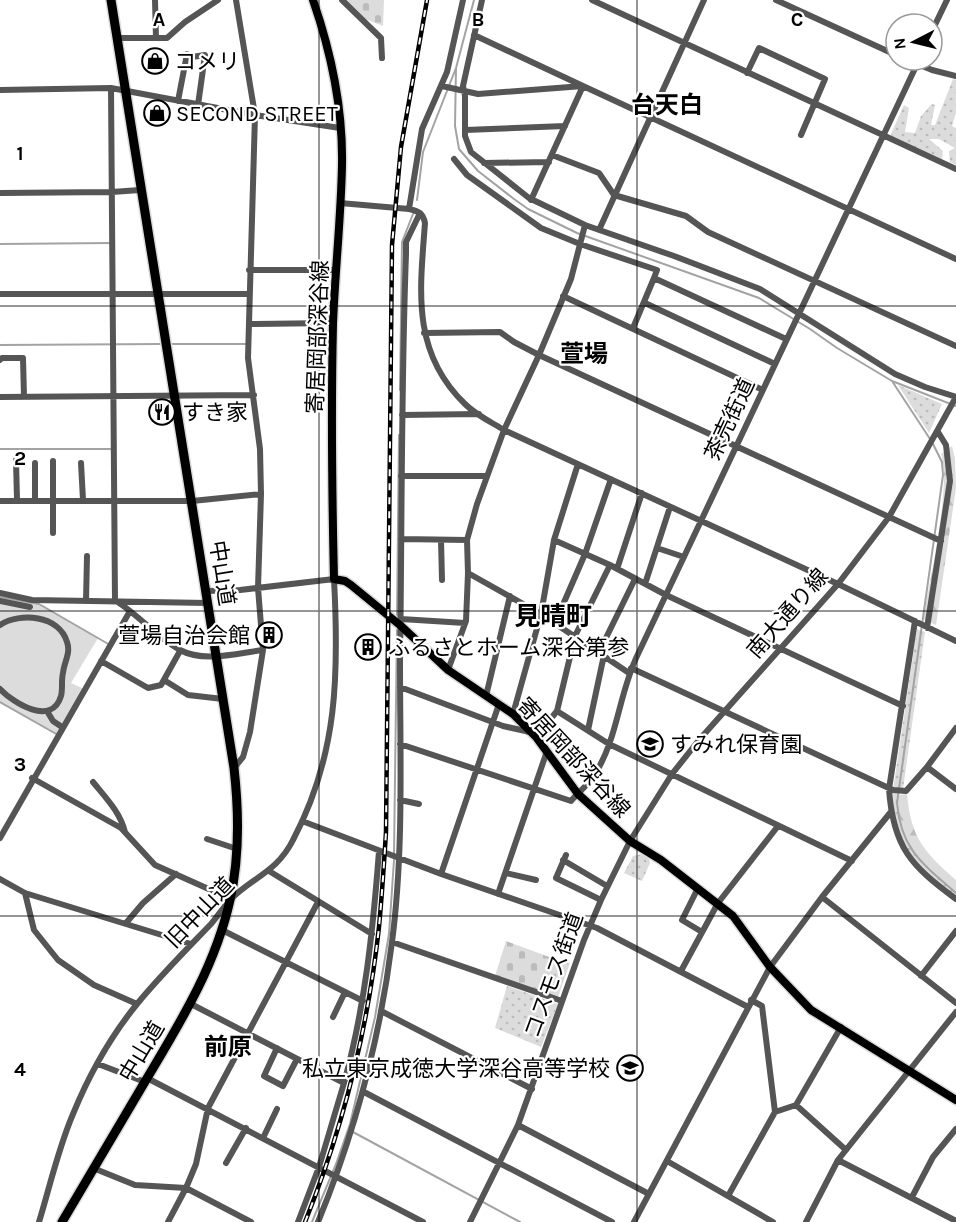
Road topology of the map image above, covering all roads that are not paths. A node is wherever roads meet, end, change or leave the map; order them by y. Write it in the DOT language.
graph roads {
  1 [pos="111,0"];
  2 [pos="155,0"];
  3 [pos="218,0"];
  4 [pos="236,0"];
  5 [pos="313,0"];
  6 [pos="342,0"];
  7 [pos="463,0"];
  8 [pos="482,0"];
  9 [pos="592,0"];
  10 [pos="704,0"];
  11 [pos="776,0"];
  12 [pos="474,34"];
  13 [pos="117,38"];
  14 [pos="156,38"];
  15 [pos="683,43"];
  16 [pos="884,50"];
  17 [pos="382,58"];
  18 [pos="913,72"];
  19 [pos="940,72"];
  20 [pos="747,73"];
  21 [pos="956,76"];
  22 [pos="583,86"];
  23 [pos="111,88"];
  24 [pos="452,89"];
  25 [pos="0,90"];
  26 [pos="125,91"];
  27 [pos="178,102"];
  28 [pos="814,104"];
  29 [pos="198,105"];
  30 [pos="255,115"];
  31 [pos="649,117"];
  32 [pos="565,126"];
  33 [pos="340,128"];
  34 [pos="465,130"];
  35 [pos="801,135"];
  36 [pos="883,135"];
  37 [pos="552,155"];
  38 [pos="454,159"];
  39 [pos="549,162"];
  40 [pos="483,163"];
  41 [pos="956,169"];
  42 [pos="140,190"];
  43 [pos="112,192"];
  44 [pos="0,193"];
  45 [pos="615,195"];
  46 [pos="531,200"];
  47 [pos="340,203"];
  48 [pos="409,209"];
  49 [pos="850,210"];
  50 [pos="420,213"];
  51 [pos="585,227"];
  52 [pos="598,230"];
  53 [pos="580,243"];
  54 [pos="956,259"];
  55 [pos="249,270"];
  56 [pos="336,270"];
  57 [pos="654,278"];
  58 [pos="816,281"];
  59 [pos="0,294"];
  60 [pos="112,294"];
  61 [pos="158,294"];
  62 [pos="249,294"];
  63 [pos="563,296"];
  64 [pos="645,303"];
  65 [pos="799,314"];
  66 [pos="333,323"];
  67 [pos="249,324"];
  68 [pos="633,328"];
  69 [pos="424,333"];
  70 [pos="786,339"];
  71 [pos="956,346"];
  72 [pos="539,355"];
  73 [pos="0,360"];
  74 [pos="775,364"];
  75 [pos="763,390"];
  76 [pos="254,395"];
  77 [pos="175,396"];
  78 [pos="0,397"];
  79 [pos="24,397"];
  80 [pos="113,397"];
  81 [pos="956,397"];
  82 [pos="953,412"];
  83 [pos="479,414"];
  84 [pos="402,416"];
  85 [pos="504,430"];
  86 [pos="938,432"];
  87 [pos="737,446"];
  88 [pos="16,460"];
  89 [pos="53,461"];
  90 [pos="35,463"];
  91 [pos="81,463"];
  92 [pos="578,464"];
  93 [pos="401,476"];
  94 [pos="487,476"];
  95 [pos="611,479"];
  96 [pos="642,493"];
  97 [pos="261,494"];
  98 [pos="17,500"];
  99 [pos="35,500"];
  100 [pos="53,500"];
  101 [pos="83,500"];
  102 [pos="0,501"];
  103 [pos="115,501"];
  104 [pos="192,501"];
  105 [pos="670,507"];
  106 [pos="889,517"];
  107 [pos="701,521"];
  108 [pos="53,533"];
  109 [pos="400,539"];
  110 [pos="441,540"];
  111 [pos="466,540"];
  112 [pos="554,540"];
  113 [pos="940,541"];
  114 [pos="657,548"];
  115 [pos="585,554"];
  116 [pos="87,556"];
  117 [pos="684,557"];
  118 [pos="610,565"];
  119 [pos="617,569"];
  120 [pos="468,573"];
  121 [pos="334,579"];
  122 [pos="635,579"];
  123 [pos="442,580"];
  124 [pos="645,584"];
  125 [pos="838,584"];
  126 [pos="258,588"];
  127 [pos="207,591"];
  128 [pos="0,593"];
  129 [pos="666,595"];
  130 [pos="510,596"];
  131 [pos="0,601"];
  132 [pos="87,601"];
  133 [pos="115,601"];
  134 [pos="31,603"];
  135 [pos="208,603"];
  136 [pos="130,611"];
  137 [pos="541,614"];
  138 [pos="29,618"];
  139 [pos="915,621"];
  140 [pos="401,623"];
  141 [pos="465,623"];
  142 [pos="555,623"];
  143 [pos="0,625"];
  144 [pos="927,628"];
  145 [pos="575,636"];
  146 [pos="956,641"];
  147 [pos="781,649"];
  148 [pos="263,650"];
  149 [pos="180,651"];
  150 [pos="601,654"];
  151 [pos="217,656"];
  152 [pos="100,661"];
  153 [pos="448,670"];
  154 [pos="630,671"];
  155 [pos="164,680"];
  156 [pos="400,687"];
  157 [pos="0,689"];
  158 [pos="486,696"];
  159 [pos="224,699"];
  160 [pos="499,704"];
  161 [pos="903,706"];
  162 [pos="724,710"];
  163 [pos="47,711"];
  164 [pos="557,711"];
  165 [pos="513,714"];
  166 [pos="493,722"];
  167 [pos="62,727"];
  168 [pos="956,728"];
  169 [pos="588,730"];
  170 [pos="533,735"];
  171 [pos="400,744"];
  172 [pos="609,744"];
  173 [pos="546,754"];
  174 [pos="927,767"];
  175 [pos="234,768"];
  176 [pos="477,770"];
  177 [pos="672,774"];
  178 [pos="32,778"];
  179 [pos="93,782"];
  180 [pos="536,789"];
  181 [pos="956,789"];
  182 [pos="891,790"];
  183 [pos="578,794"];
  184 [pos="399,800"];
  185 [pos="419,804"];
  186 [pos="890,813"];
  187 [pos="302,821"];
  188 [pos="778,826"];
  189 [pos="126,832"];
  190 [pos="0,838"];
  191 [pos="207,839"];
  192 [pos="630,841"];
  193 [pos="237,849"];
  194 [pos="379,851"];
  195 [pos="399,859"];
  196 [pos="852,861"];
  197 [pos="269,871"];
  198 [pos="506,873"];
  199 [pos="177,874"];
  200 [pos="441,874"];
  201 [pos="0,879"];
  202 [pos="536,880"];
  203 [pos="607,886"];
  204 [pos="698,888"];
  205 [pos="25,893"];
  206 [pos="498,894"];
  207 [pos="822,897"];
  208 [pos="231,899"];
  209 [pos="956,899"];
  210 [pos="601,900"];
  211 [pos="318,902"];
  212 [pos="718,903"];
  213 [pos="126,924"];
  214 [pos="590,925"];
  215 [pos="222,930"];
  216 [pos="956,931"];
  217 [pos="702,932"];
  218 [pos="372,934"];
  219 [pos="392,942"];
  220 [pos="191,944"];
  221 [pos="287,962"];
  222 [pos="770,967"];
  223 [pos="681,971"];
  224 [pos="921,976"];
  225 [pos="345,992"];
  226 [pos="363,1001"];
  227 [pos="562,1001"];
  228 [pos="956,1003"];
  229 [pos="137,1004"];
  230 [pos="191,1004"];
  231 [pos="750,1004"];
  232 [pos="381,1011"];
  233 [pos="956,1012"];
  234 [pos="333,1017"];
  235 [pos="841,1027"];
  236 [pos="249,1034"];
  237 [pos="278,1048"];
  238 [pos="297,1059"];
  239 [pos="98,1064"];
  240 [pos="908,1071"];
  241 [pos="146,1080"];
  242 [pos="344,1083"];
  243 [pos="532,1089"];
  244 [pos="364,1092"];
  245 [pos="956,1100"];
  246 [pos="796,1105"];
  247 [pos="208,1108"];
  248 [pos="277,1109"];
  249 [pos="775,1112"];
  250 [pos="518,1125"];
  251 [pos="246,1128"];
  252 [pos="956,1129"];
  253 [pos="263,1138"];
  254 [pos="846,1150"];
  255 [pos="838,1160"];
  256 [pos="667,1161"];
  257 [pos="226,1163"];
  258 [pos="501,1163"];
  259 [pos="319,1167"];
  260 [pos="93,1168"];
  261 [pos="337,1176"];
  262 [pos="186,1188"];
  263 [pos="649,1194"];
  264 [pos="728,1196"];
  265 [pos="912,1197"];
  266 [pos="956,1221"];
  267 [pos="39,1222"];
  268 [pos="62,1222"];
  269 [pos="168,1222"];
  270 [pos="251,1222"];
  271 [pos="298,1222"];
  272 [pos="318,1222"];
  273 [pos="423,1222"];
  274 [pos="470,1222"];
  275 [pos="612,1222"];
  276 [pos="634,1222"];
  277 [pos="773,1222"];
  278 [pos="806,1222"];
  1 -- 13 [label="highway, 中山道"];
  2 -- 14 [label="street"];
  3 -- 14 [label="street"];
  4 -- 30 [label="street"];
  5 -- 33 [label="main road, 寄居岡部深谷線"];
  6 -- 17 [label="street"];
  7 -- 24 [label="street"];
  8 -- 12 [label="street"];
  9 -- 15 [label="street"];
  10 -- 15 [label="street"];
  11 -- 16 [label="street"];
  12 -- 22 [label="street"];
  12 -- 24 [label="street"];
  13 -- 14 [label="street"];
  13 -- 26 [label="highway, 中山道"];
  15 -- 20 [label="street"];
  15 -- 31 [label="street"];
  18 -- 36 [label="street, 茶売街道"];
  19 -- 21 [label="street"];
  20 -- 28 [label="street"];
  20 -- 28 [label="street"];
  22 -- 24 [label="street"];
  22 -- 31 [label="street"];
  22 -- 32 [label="street"];
  23 -- 25 [label="street"];
  23 -- 26 [label="street"];
  23 -- 43 [label="street"];
  24 -- 34 [label="street"];
  24 -- 48 [label="street"];
  26 -- 27 [label="street"];
  26 -- 42 [label="highway, 中山道"];
  27 -- 29 [label="street"];
  27 -- 29 [label="street"];
  28 -- 35 [label="street"];
  28 -- 36 [label="street"];
  29 -- 30 [label="street"];
  30 -- 33 [label="street"];
  30 -- 55 [label="street"];
  31 -- 45 [label="street"];
  31 -- 49 [label="street"];
  32 -- 34 [label="street"];
  32 -- 37 [label="street"];
  33 -- 47 [label="main road, 寄居岡部深谷線"];
  34 -- 40 [label="street"];
  36 -- 41 [label="street"];
  36 -- 49 [label="street, 茶売街道"];
  37 -- 39 [label="street"];
  37 -- 45 [label="street"];
  38 -- 53 [label="street"];
  39 -- 40 [label="street"];
  39 -- 46 [label="street"];
  40 -- 46 [label="street"];
  42 -- 43 [label="street"];
  42 -- 61 [label="highway, 中山道"];
  43 -- 44 [label="street"];
  43 -- 60 [label="street"];
  45 -- 52 [label="street"];
  45 -- 58 [label="street"];
  46 -- 51 [label="street"];
  47 -- 48 [label="street"];
  47 -- 56 [label="main road, 寄居岡部深谷線"];
  48 -- 50 [label="street"];
  49 -- 54 [label="street"];
  49 -- 58 [label="street, 茶売街道"];
  50 -- 69 [label="street"];
  50 -- 84 [label="street"];
  51 -- 52 [label="street"];
  51 -- 53 [label="street"];
  52 -- 65 [label="street"];
  53 -- 57 [label="street"];
  53 -- 63 [label="street"];
  55 -- 56 [label="street"];
  55 -- 62 [label="street"];
  56 -- 66 [label="main road, 寄居岡部深谷線"];
  57 -- 64 [label="street"];
  57 -- 70 [label="street"];
  58 -- 65 [label="street, 茶売街道"];
  58 -- 71 [label="street"];
  59 -- 60 [label="street"];
  60 -- 61 [label="street"];
  60 -- 80 [label="street"];
  61 -- 62 [label="street"];
  61 -- 77 [label="highway, 中山道"];
  62 -- 67 [label="street"];
  63 -- 68 [label="street"];
  63 -- 72 [label="street"];
  64 -- 68 [label="street"];
  64 -- 74 [label="street"];
  65 -- 70 [label="street, 茶売街道"];
  65 -- 81 [label="street"];
  66 -- 67 [label="street"];
  66 -- 121 [label="main road, 寄居岡部深谷線"];
  67 -- 76 [label="street"];
  68 -- 75 [label="street"];
  69 -- 72 [label="street"];
  69 -- 83 [label="street"];
  70 -- 74 [label="street, 茶売街道"];
  72 -- 85 [label="street"];
  72 -- 87 [label="street"];
  73 -- 79 [label="street"];
  74 -- 75 [label="street, 茶売街道"];
  75 -- 87 [label="street, 茶売街道"];
  76 -- 77 [label="street"];
  76 -- 97 [label="street"];
  77 -- 80 [label="street"];
  77 -- 104 [label="highway, 中山道"];
  78 -- 79 [label="street"];
  79 -- 80 [label="street"];
  80 -- 103 [label="street"];
  81 -- 82 [label="street, 南大通り線"];
  82 -- 86 [label="street, 南大通り線"];
  83 -- 84 [label="street"];
  83 -- 85 [label="street"];
  84 -- 93 [label="street"];
  85 -- 92 [label="street"];
  85 -- 94 [label="street"];
  86 -- 106 [label="street, 南大通り線"];
  86 -- 113 [label="street"];
  87 -- 106 [label="street"];
  87 -- 107 [label="street, 茶売街道"];
  88 -- 98 [label="street"];
  89 -- 100 [label="street"];
  90 -- 99 [label="street"];
  91 -- 101 [label="street"];
  92 -- 95 [label="street"];
  92 -- 112 [label="street"];
  93 -- 94 [label="street"];
  93 -- 109 [label="street"];
  94 -- 111 [label="street"];
  95 -- 96 [label="street"];
  95 -- 115 [label="street"];
  96 -- 105 [label="street"];
  96 -- 119 [label="street"];
  97 -- 104 [label="street"];
  97 -- 126 [label="street"];
  98 -- 99 [label="street"];
  98 -- 102 [label="street"];
  99 -- 100 [label="street"];
  100 -- 101 [label="street"];
  100 -- 108 [label="street"];
  101 -- 103 [label="street"];
  103 -- 104 [label="street"];
  103 -- 133 [label="street"];
  104 -- 127 [label="highway, 中山道"];
  105 -- 107 [label="street"];
  105 -- 114 [label="street"];
  106 -- 113 [label="street"];
  106 -- 125 [label="street, 南大通り線"];
  107 -- 117 [label="street, 茶売街道"];
  107 -- 125 [label="street"];
  109 -- 110 [label="street"];
  109 -- 140 [label="street"];
  110 -- 111 [label="street"];
  110 -- 123 [label="street"];
  111 -- 120 [label="street"];
  112 -- 115 [label="street"];
  112 -- 137 [label="street"];
  113 -- 144 [label="street"];
  114 -- 117 [label="street"];
  114 -- 124 [label="street"];
  115 -- 118 [label="street"];
  115 -- 142 [label="street"];
  116 -- 132 [label="street"];
  117 -- 129 [label="street, 茶売街道"];
  118 -- 119 [label="street"];
  118 -- 145 [label="street"];
  119 -- 122 [label="street"];
  120 -- 130 [label="street"];
  120 -- 141 [label="street"];
  121 -- 126 [label="street"];
  121 -- 140 [label="main road, 寄居岡部深谷線"];
  121 -- 187 [label="street, 旧中山道"];
  122 -- 124 [label="street"];
  122 -- 150 [label="street"];
  124 -- 129 [label="street"];
  125 -- 139 [label="street"];
  125 -- 147 [label="street, 南大通り線"];
  126 -- 127 [label="street"];
  126 -- 148 [label="street"];
  127 -- 135 [label="highway, 中山道"];
  128 -- 134 [label="street"];
  129 -- 147 [label="street"];
  129 -- 154 [label="street, 茶売街道"];
  130 -- 137 [label="street"];
  130 -- 158 [label="street"];
  131 -- 134 [label="street"];
  132 -- 133 [label="street"];
  132 -- 134 [label="street"];
  133 -- 135 [label="street"];
  133 -- 136 [label="street"];
  134 -- 138 [label="street"];
  135 -- 151 [label="highway, 中山道"];
  136 -- 149 [label="street"];
  136 -- 152 [label="street"];
  137 -- 142 [label="street"];
  137 -- 165 [label="street"];
  138 -- 143 [label="street"];
  138 -- 163 [label="street"];
  139 -- 144 [label="street"];
  139 -- 161 [label="street"];
  140 -- 141 [label="street"];
  140 -- 153 [label="main road, 寄居岡部深谷線"];
  140 -- 156 [label="street"];
  141 -- 153 [label="street"];
  142 -- 145 [label="street"];
  144 -- 146 [label="street"];
  145 -- 150 [label="street"];
  145 -- 164 [label="street"];
  147 -- 161 [label="street"];
  147 -- 162 [label="street, 南大通り線"];
  148 -- 151 [label="street"];
  148 -- 175 [label="street"];
  149 -- 151 [label="street"];
  149 -- 155 [label="street"];
  150 -- 154 [label="street"];
  150 -- 169 [label="street"];
  151 -- 159 [label="highway, 中山道"];
  152 -- 155 [label="street"];
  152 -- 167 [label="street"];
  153 -- 158 [label="main road, 寄居岡部深谷線"];
  154 -- 162 [label="street"];
  154 -- 172 [label="street, 茶売街道"];
  155 -- 159 [label="street"];
  156 -- 166 [label="street"];
  156 -- 171 [label="street"];
  157 -- 163 [label="street"];
  158 -- 160 [label="main road, 寄居岡部深谷線"];
  159 -- 175 [label="highway, 中山道"];
  160 -- 165 [label="main road, 寄居岡部深谷線"];
  160 -- 166 [label="street"];
  161 -- 182 [label="street"];
  162 -- 177 [label="street, 南大通り線"];
  162 -- 182 [label="street"];
  163 -- 167 [label="street"];
  164 -- 169 [label="street"];
  164 -- 170 [label="street"];
  165 -- 170 [label="main road, 寄居岡部深谷線"];
  166 -- 170 [label="street"];
  166 -- 176 [label="street"];
  167 -- 178 [label="street"];
  168 -- 174 [label="street"];
  169 -- 172 [label="street"];
  170 -- 173 [label="main road, 寄居岡部深谷線"];
  171 -- 176 [label="street"];
  171 -- 184 [label="street"];
  172 -- 177 [label="street"];
  172 -- 183 [label="street, 茶売街道"];
  173 -- 180 [label="street"];
  173 -- 183 [label="main road, 寄居岡部深谷線"];
  174 -- 181 [label="street"];
  174 -- 182 [label="street"];
  175 -- 193 [label="highway, 中山道"];
  176 -- 180 [label="street"];
  176 -- 200 [label="street"];
  177 -- 188 [label="street"];
  177 -- 192 [label="street, 南大通り線"];
  178 -- 189 [label="street"];
  178 -- 190 [label="street"];
  179 -- 189 [label="street"];
  180 -- 183 [label="street"];
  180 -- 198 [label="street"];
  182 -- 186 [label="street"];
  183 -- 192 [label="main road, 寄居岡部深谷線"];
  184 -- 185 [label="street"];
  184 -- 195 [label="street"];
  186 -- 196 [label="street"];
  186 -- 209 [label="street"];
  187 -- 194 [label="street"];
  187 -- 197 [label="street, 旧中山道"];
  188 -- 196 [label="street"];
  188 -- 212 [label="street"];
  189 -- 199 [label="street"];
  191 -- 193 [label="street"];
  192 -- 203 [label="street, コスモス街道"];
  192 -- 204 [label="main road, 寄居岡部深谷線"];
  193 -- 208 [label="highway, 中山道"];
  194 -- 195 [label="street"];
  194 -- 218 [label="street"];
  195 -- 200 [label="street"];
  195 -- 219 [label="street"];
  196 -- 207 [label="street"];
  197 -- 208 [label="street, 旧中山道"];
  197 -- 211 [label="street"];
  198 -- 202 [label="street"];
  198 -- 206 [label="street"];
  199 -- 208 [label="street"];
  199 -- 213 [label="street"];
  200 -- 206 [label="street"];
  201 -- 205 [label="street"];
  203 -- 210 [label="street, コスモス街道"];
  203 -- 210 [label="street"];
  204 -- 212 [label="main road, 寄居岡部深谷線"];
  204 -- 217 [label="street"];
  205 -- 213 [label="street"];
  205 -- 229 [label="street"];
  206 -- 214 [label="street"];
  207 -- 222 [label="street"];
  207 -- 224 [label="street"];
  208 -- 215 [label="highway, 中山道"];
  208 -- 220 [label="street, 旧中山道"];
  210 -- 214 [label="street, コスモス街道"];
  211 -- 218 [label="street"];
  211 -- 221 [label="street"];
  212 -- 217 [label="street"];
  212 -- 222 [label="main road, 寄居岡部深谷線"];
  213 -- 220 [label="street"];
  214 -- 223 [label="street"];
  214 -- 227 [label="street, コスモス街道"];
  215 -- 221 [label="street"];
  215 -- 230 [label="highway, 中山道"];
  216 -- 224 [label="street"];
  217 -- 223 [label="street"];
  218 -- 226 [label="street"];
  219 -- 227 [label="street"];
  219 -- 232 [label="street"];
  220 -- 229 [label="street, 旧中山道"];
  221 -- 225 [label="street"];
  221 -- 236 [label="street"];
  222 -- 231 [label="street"];
  222 -- 235 [label="main road, 寄居岡部深谷線"];
  223 -- 231 [label="street"];
  224 -- 228 [label="street"];
  225 -- 226 [label="street"];
  225 -- 234 [label="street"];
  226 -- 242 [label="street"];
  227 -- 243 [label="street, コスモス街道"];
  229 -- 239 [label="street, 旧中山道"];
  230 -- 236 [label="street"];
  230 -- 241 [label="highway, 中山道"];
  231 -- 249 [label="street"];
  231 -- 256 [label="street"];
  232 -- 243 [label="street"];
  232 -- 244 [label="street"];
  233 -- 240 [label="street"];
  235 -- 240 [label="main road, 寄居岡部深谷線"];
  235 -- 246 [label="street"];
  236 -- 237 [label="street"];
  236 -- 247 [label="street"];
  237 -- 238 [label="street"];
  237 -- 238 [label="street"];
  238 -- 242 [label="street"];
  239 -- 241 [label="street"];
  239 -- 267 [label="street, 旧中山道"];
  240 -- 245 [label="main road, 寄居岡部深谷線"];
  240 -- 254 [label="street"];
  241 -- 247 [label="street"];
  241 -- 260 [label="highway, 中山道"];
  242 -- 259 [label="street"];
  243 -- 250 [label="street, コスモス街道"];
  244 -- 258 [label="street"];
  244 -- 261 [label="street"];
  246 -- 249 [label="street"];
  246 -- 254 [label="street"];
  247 -- 251 [label="street"];
  247 -- 262 [label="street"];
  248 -- 253 [label="street"];
  249 -- 264 [label="street"];
  250 -- 258 [label="street, コスモス街道"];
  250 -- 263 [label="street"];
  251 -- 253 [label="street"];
  251 -- 257 [label="street"];
  252 -- 265 [label="street"];
  253 -- 259 [label="street"];
  254 -- 255 [label="street"];
  255 -- 265 [label="street"];
  255 -- 278 [label="street"];
  256 -- 263 [label="street"];
  256 -- 264 [label="street"];
  258 -- 274 [label="street, コスモス街道"];
  258 -- 275 [label="street"];
  259 -- 261 [label="street"];
  259 -- 271 [label="street"];
  260 -- 262 [label="street"];
  260 -- 268 [label="highway, 中山道"];
  261 -- 272 [label="street"];
  261 -- 273 [label="street"];
  262 -- 269 [label="street"];
  262 -- 270 [label="street"];
  263 -- 276 [label="street"];
  264 -- 277 [label="street"];
  265 -- 266 [label="street"];
}
